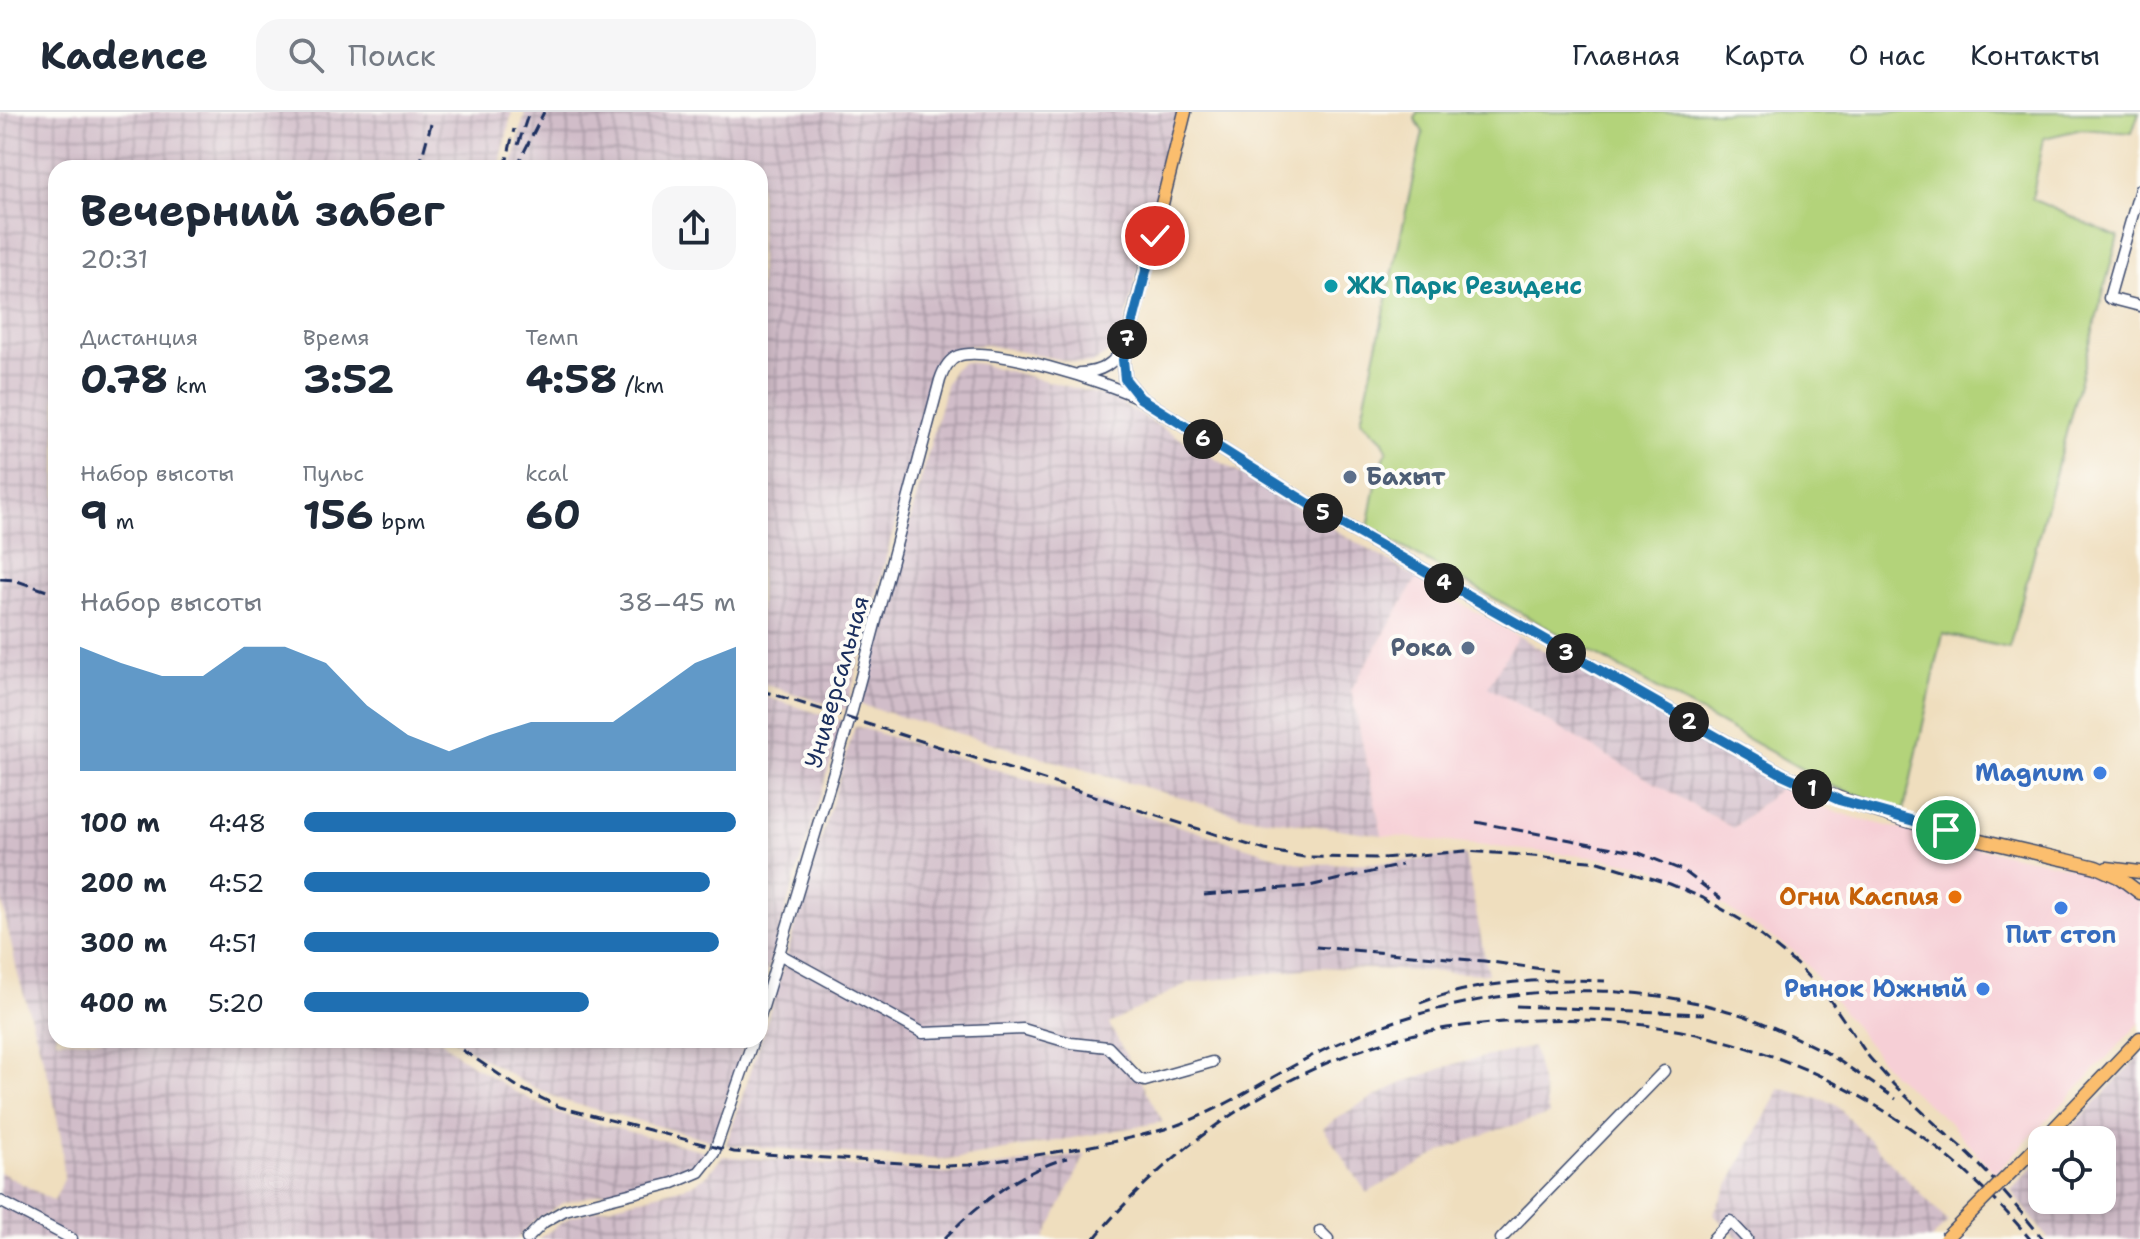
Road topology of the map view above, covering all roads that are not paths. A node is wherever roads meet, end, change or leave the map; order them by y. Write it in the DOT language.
graph roads {
  1 [pos="1185,112"];
  2 [pos="2140,189"];
  3 [pos="2140,306"];
  4 [pos="1126,345"];
  5 [pos="1066,372"];
  6 [pos="1152,406"];
  7 [pos="2096,867"];
  8 [pos="2134,872"];
  9 [pos="2140,893"];
  10 [pos="779,954"];
  11 [pos="768,990"];
  12 [pos="2140,1038"];
  13 [pos="750,1048"];
  14 [pos="1212,1062"];
  15 [pos="1664,1071"];
  16 [pos="2056,1126"];
  17 [pos="2028,1155"];
  18 [pos="0,1201"];
  19 [pos="72,1239"];
  20 [pos="527,1239"];
  21 [pos="1501,1239"];
  22 [pos="1713,1239"];
  23 [pos="1747,1239"];
  24 [pos="1945,1239"];
  1 -- 4 [label="main road"];
  2 -- 3 [label="street"];
  4 -- 5 [label="street"];
  4 -- 6 [label="main road"];
  5 -- 6 [label="street"];
  5 -- 10 [label="street, Универсальная"];
  6 -- 7 [label="main road"];
  7 -- 8 [label="main road"];
  7 -- 9 [label="main road"];
  10 -- 11 [label="street, Универсальная"];
  10 -- 14 [label="street"];
  12 -- 16 [label="main road"];
  13 -- 20 [label="street"];
  15 -- 21 [label="street"];
  17 -- 24 [label="main road, bridge"];
  18 -- 19 [label="street"];
  22 -- 23 [label="street"];
}
